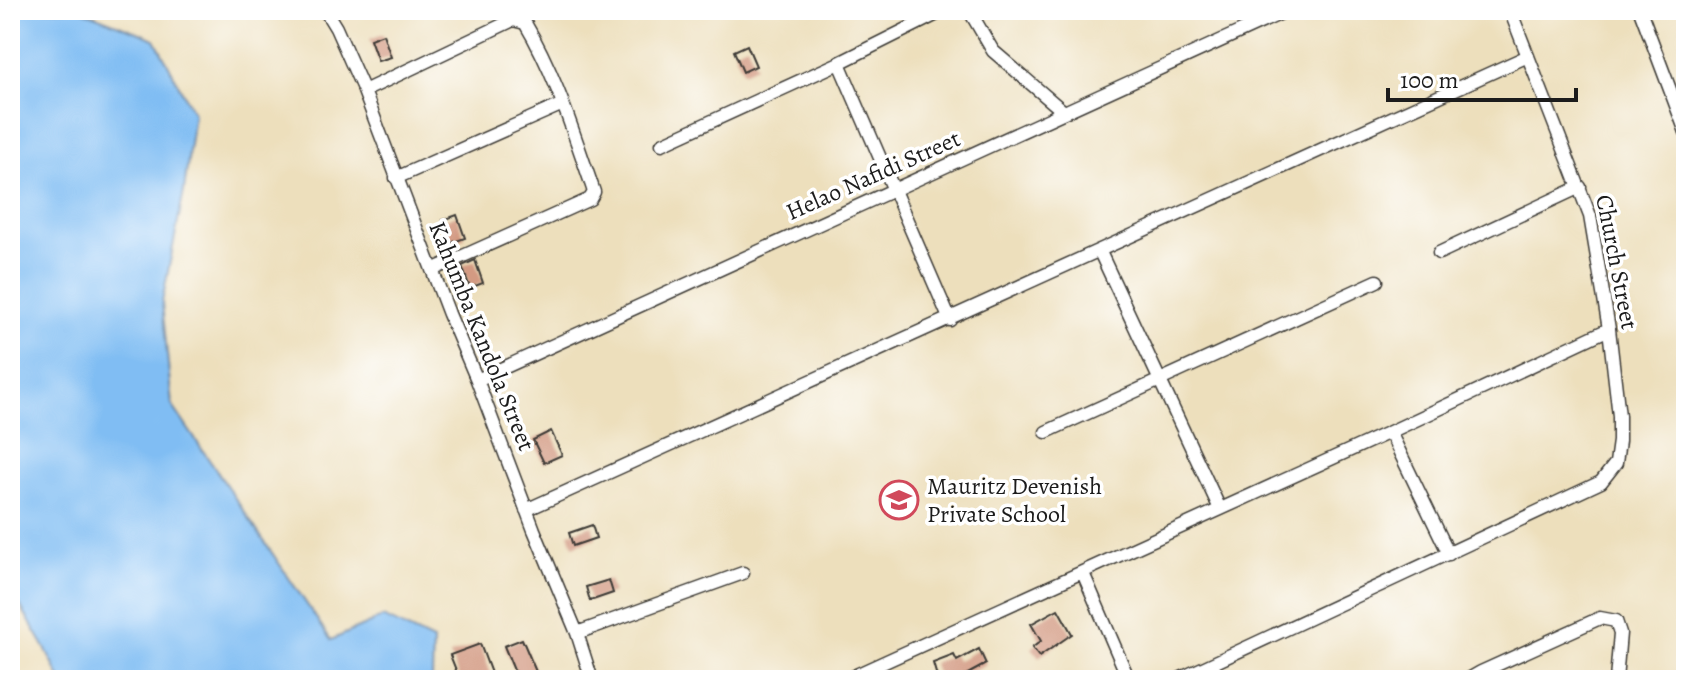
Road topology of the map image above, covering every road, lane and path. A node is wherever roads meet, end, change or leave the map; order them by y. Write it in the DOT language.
graph roads {
  1 [pos="325,10"];
  2 [pos="945,10"];
  3 [pos="969,10"];
  4 [pos="1288,10"];
  5 [pos="1510,10"];
  6 [pos="1640,10"];
  7 [pos="1528,56"];
  8 [pos="839,63"];
  9 [pos="364,91"];
  10 [pos="563,104"];
  11 [pos="1064,112"];
  12 [pos="1686,132"];
  13 [pos="662,144"];
  14 [pos="396,178"];
  15 [pos="1580,187"];
  16 [pos="893,190"];
  17 [pos="1100,252"];
  18 [pos="1439,253"];
  19 [pos="432,270"];
  20 [pos="1377,281"];
  21 [pos="950,320"];
  22 [pos="1609,329"];
  23 [pos="477,380"];
  24 [pos="1160,380"];
  25 [pos="1046,432"];
  26 [pos="1390,432"];
  27 [pos="1220,509"];
  28 [pos="526,510"];
  29 [pos="1449,554"];
  30 [pos="743,573"];
  31 [pos="1083,573"];
  32 [pos="577,633"];
  33 [pos="592,680"];
  34 [pos="845,680"];
  35 [pos="1129,680"];
  36 [pos="1177,680"];
  37 [pos="1467,680"];
  38 [pos="1616,680"];
  1 -- 9 [label="street, Kahumba Kandola Street"];
  2 -- 8 [label="street"];
  3 -- 11 [label="street"];
  4 -- 11 [label="street, Helao Nafidi Street"];
  5 -- 7 [label="street, Church Street"];
  6 -- 12 [label="street"];
  7 -- 15 [label="street, Church Street"];
  7 -- 17 [label="street"];
  8 -- 13 [label="street"];
  8 -- 16 [label="street"];
  9 -- 10 [label="street"];
  9 -- 14 [label="street, Kahumba Kandola Street"];
  10 -- 14 [label="street"];
  10 -- 19 [label="street"];
  11 -- 16 [label="street, Helao Nafidi Street"];
  14 -- 19 [label="street, Kahumba Kandola Street"];
  15 -- 18 [label="street"];
  15 -- 22 [label="street, Church Street"];
  16 -- 21 [label="street"];
  16 -- 23 [label="street, Helao Nafidi Street"];
  17 -- 21 [label="street"];
  17 -- 24 [label="street"];
  19 -- 23 [label="street, Kahumba Kandola Street"];
  20 -- 24 [label="street"];
  21 -- 28 [label="street"];
  22 -- 26 [label="street"];
  22 -- 29 [label="street, Church Street"];
  23 -- 28 [label="street, Kahumba Kandola Street"];
  24 -- 25 [label="street"];
  24 -- 27 [label="street"];
  26 -- 27 [label="street"];
  26 -- 29 [label="street"];
  27 -- 31 [label="street"];
  28 -- 32 [label="street, Kahumba Kandola Street"];
  29 -- 36 [label="street"];
  30 -- 32 [label="street"];
  31 -- 34 [label="street"];
  31 -- 35 [label="street"];
  32 -- 33 [label="street, Kahumba Kandola Street"];
  37 -- 38 [label="street"];
}
